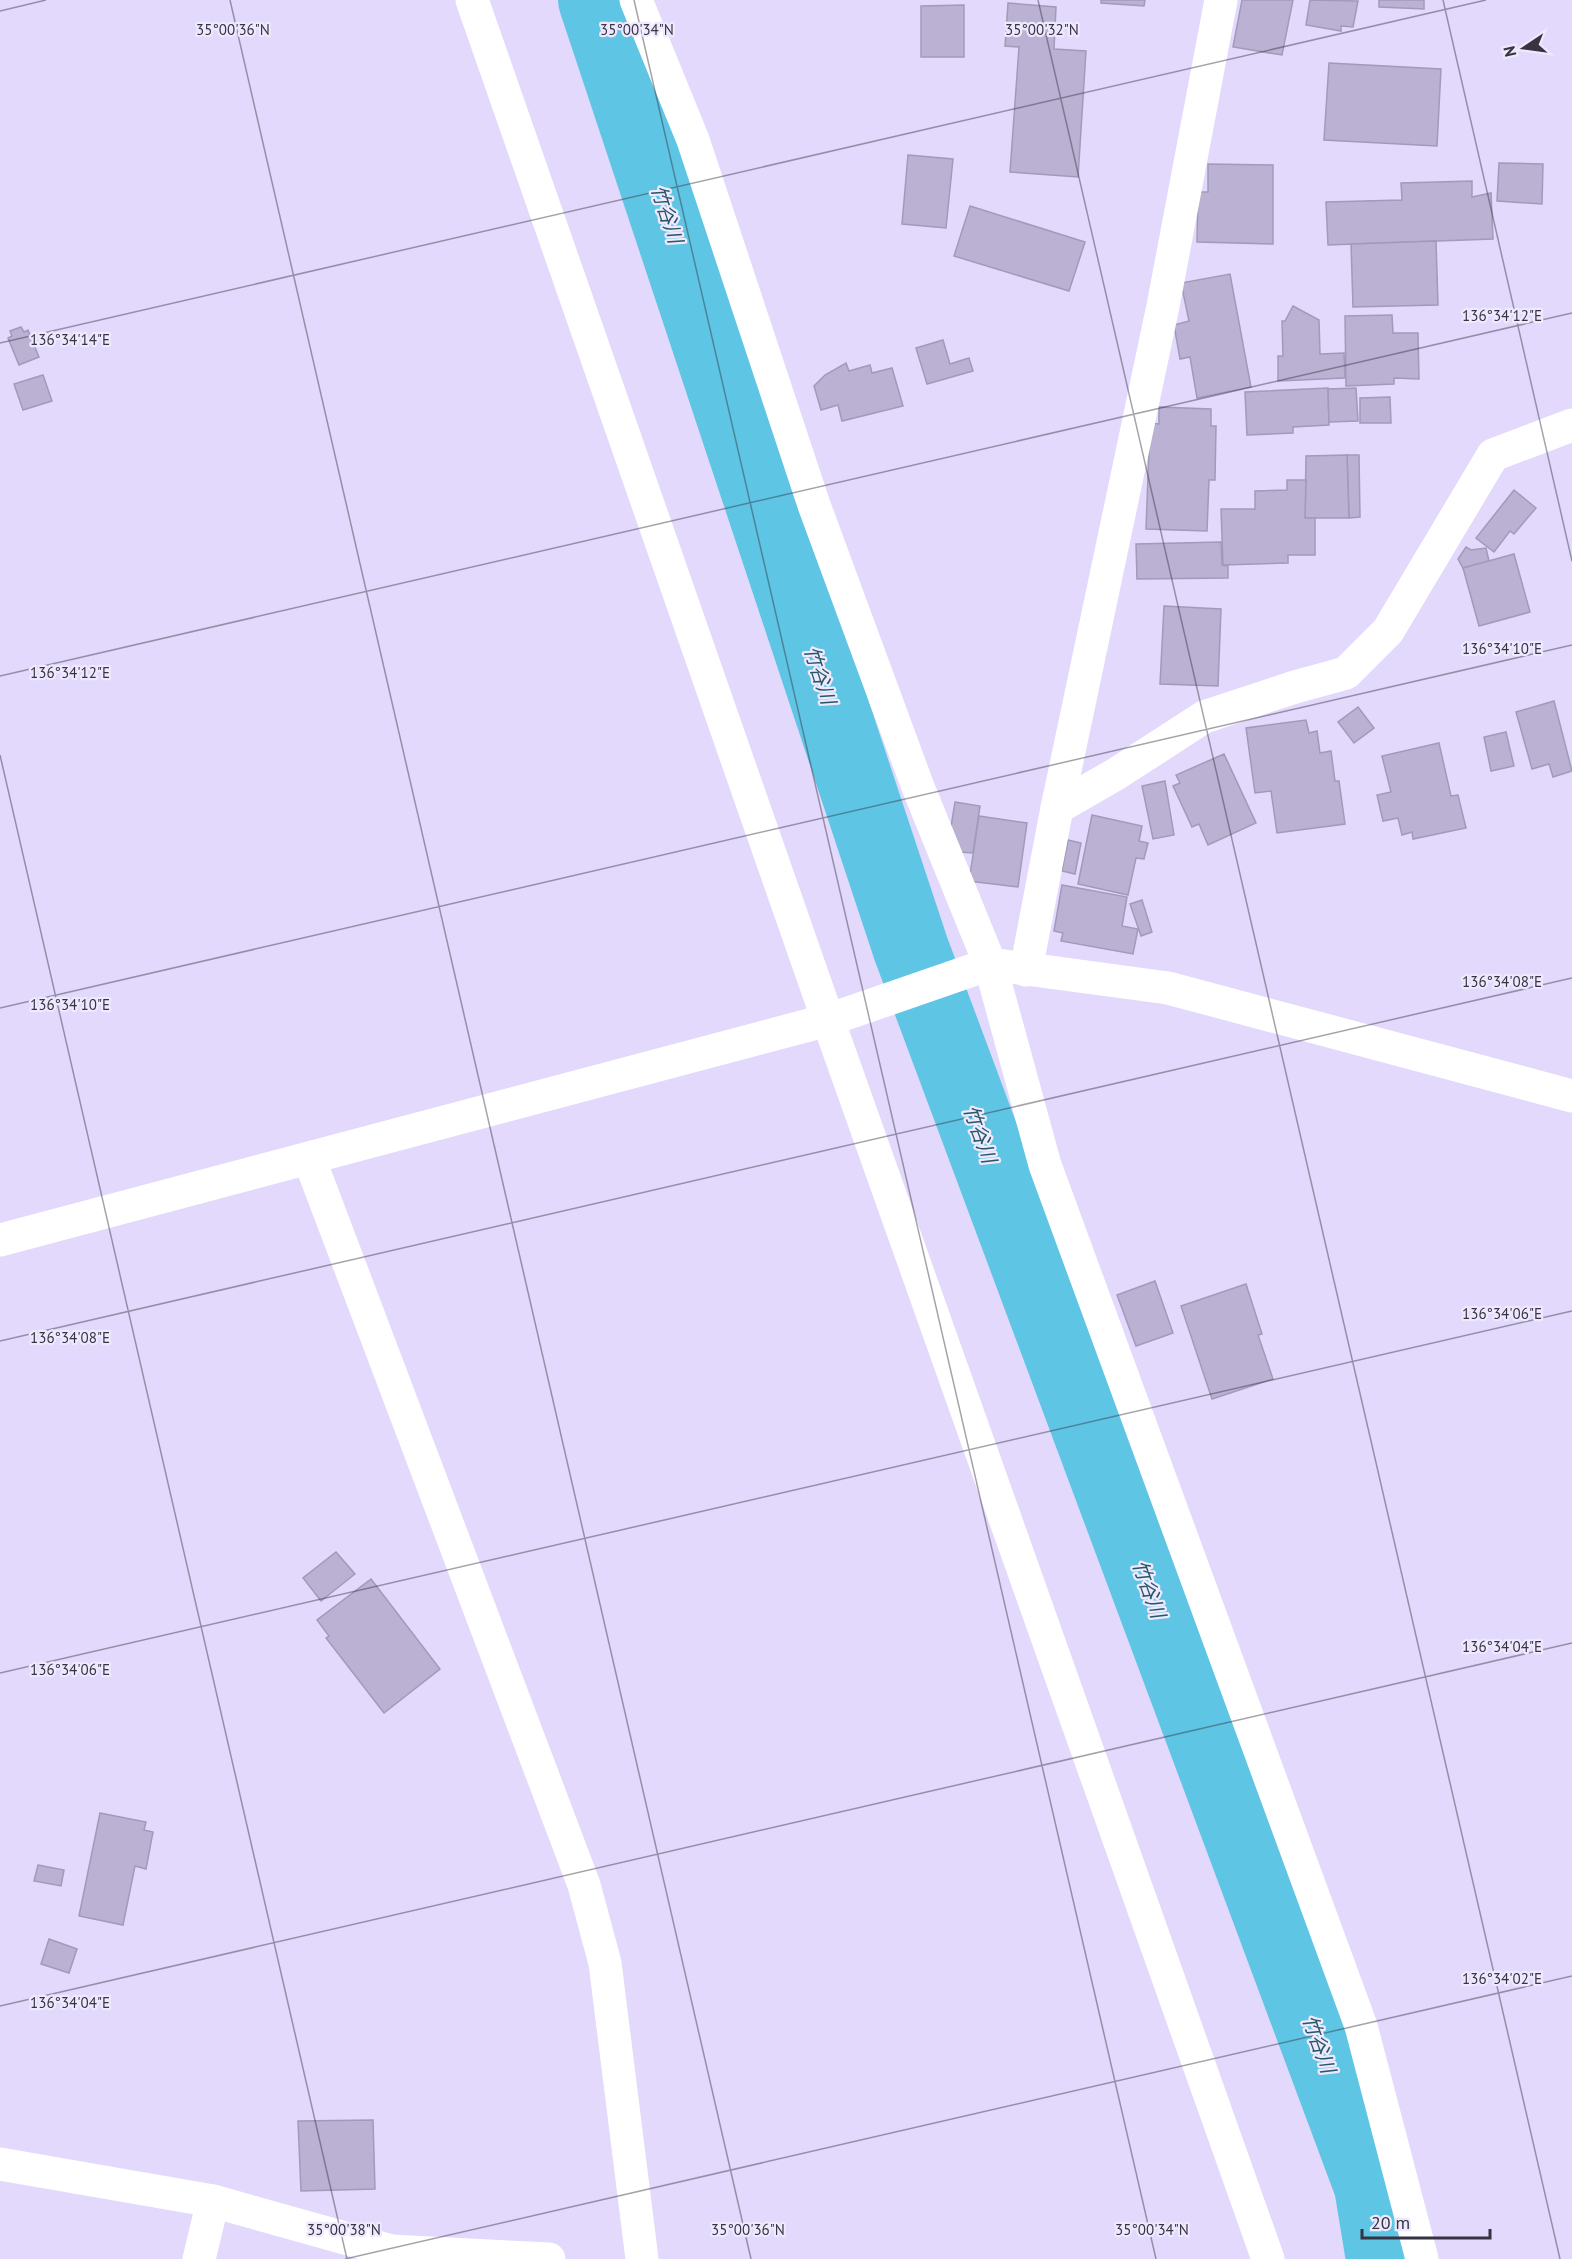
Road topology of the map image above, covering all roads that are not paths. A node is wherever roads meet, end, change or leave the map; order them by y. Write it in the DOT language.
graph roads {
  1 [pos="471,0"];
  2 [pos="636,0"];
  3 [pos="1221,0"];
  4 [pos="1572,425"];
  5 [pos="1057,808"];
  6 [pos="976,968"];
  7 [pos="1026,970"];
  8 [pos="828,1020"];
  9 [pos="1572,1096"];
  10 [pos="309,1158"];
  11 [pos="0,1240"];
  12 [pos="0,2164"];
  13 [pos="213,2201"];
  14 [pos="199,2259"];
  15 [pos="549,2259"];
  16 [pos="642,2259"];
  17 [pos="1268,2259"];
  18 [pos="1422,2259"];
  1 -- 8 [label="street"];
  2 -- 6 [label="street"];
  3 -- 5 [label="street"];
  4 -- 5 [label="street"];
  5 -- 7 [label="street"];
  6 -- 7 [label="street"];
  6 -- 8 [label="street"];
  6 -- 18 [label="street"];
  7 -- 9 [label="street"];
  8 -- 10 [label="street"];
  8 -- 17 [label="street"];
  10 -- 11 [label="street"];
  10 -- 16 [label="street"];
  12 -- 13 [label="street"];
  13 -- 14 [label="street"];
  13 -- 15 [label="street"];
}
